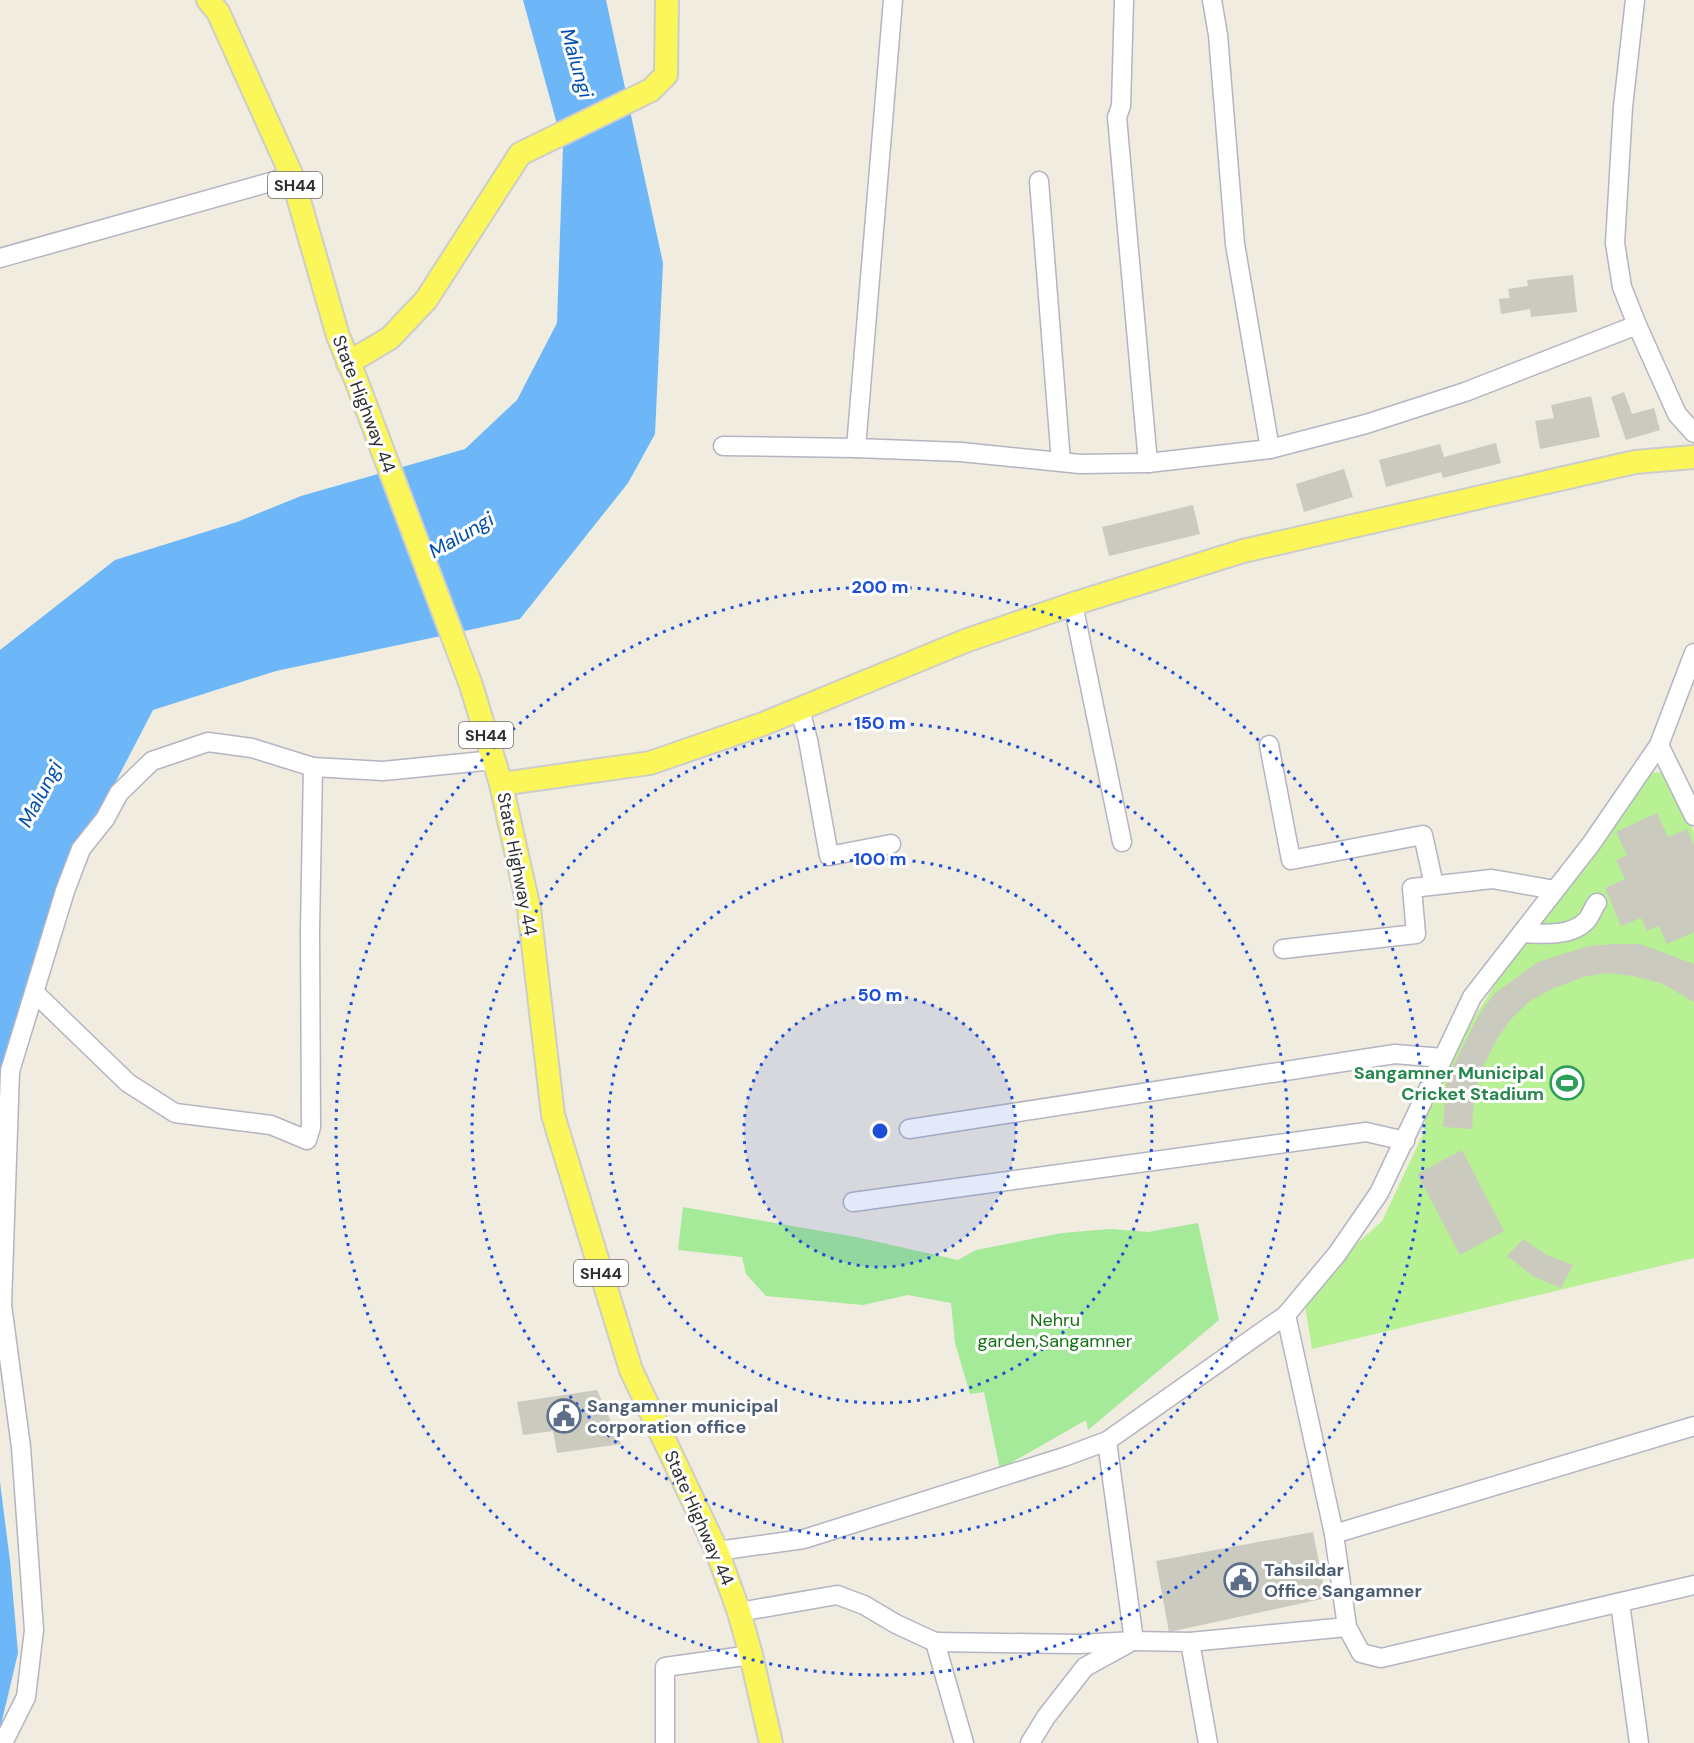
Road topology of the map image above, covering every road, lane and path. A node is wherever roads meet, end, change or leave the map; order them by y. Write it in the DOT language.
graph roads {
  1 [pos="208,0"];
  2 [pos="667,0"];
  3 [pos="893,0"];
  4 [pos="1124,0"];
  5 [pos="1212,0"];
  6 [pos="1635,0"];
  7 [pos="292,176"];
  8 [pos="1039,181"];
  9 [pos="0,258"];
  10 [pos="1636,325"];
  11 [pos="352,372"];
  12 [pos="1694,433"];
  13 [pos="723,446"];
  14 [pos="856,448"];
  15 [pos="1270,449"];
  16 [pos="1694,457"];
  17 [pos="1062,462"];
  18 [pos="1148,463"];
  19 [pos="1073,604"];
  20 [pos="1694,653"];
  21 [pos="800,709"];
  22 [pos="1269,745"];
  23 [pos="1659,745"];
  24 [pos="494,760"];
  25 [pos="313,767"];
  26 [pos="501,784"];
  27 [pos="1694,816"];
  28 [pos="1122,842"];
  29 [pos="891,844"];
  30 [pos="1434,885"];
  31 [pos="1555,890"];
  32 [pos="1597,903"];
  33 [pos="1522,933"];
  34 [pos="1283,949"];
  35 [pos="35,993"];
  36 [pos="1443,1058"];
  37 [pos="909,1129"];
  38 [pos="1405,1141"];
  39 [pos="853,1202"];
  40 [pos="1286,1315"];
  41 [pos="1694,1426"];
  42 [pos="1107,1441"];
  43 [pos="1334,1534"];
  44 [pos="717,1551"];
  45 [pos="1694,1584"];
  46 [pos="1620,1603"];
  47 [pos="739,1612"];
  48 [pos="1347,1627"];
  49 [pos="1134,1641"];
  50 [pos="935,1642"];
  51 [pos="1190,1642"];
  52 [pos="751,1655"];
  53 [pos="663,1742"];
  54 [pos="3,1743"];
  55 [pos="771,1743"];
  56 [pos="964,1743"];
  57 [pos="1030,1743"];
  58 [pos="1208,1743"];
  59 [pos="1639,1743"];
  1 -- 7 [label="main road, State Highway 44 / SH44"];
  2 -- 11 [label="main road"];
  3 -- 14 [label="street"];
  4 -- 18 [label="street"];
  5 -- 15 [label="street"];
  6 -- 10 [label="street"];
  7 -- 9 [label="street"];
  7 -- 11 [label="main road, State Highway 44 / SH44"];
  8 -- 17 [label="street"];
  10 -- 12 [label="street"];
  10 -- 15 [label="street"];
  11 -- 24 [label="main road, State Highway 44 / SH44"];
  13 -- 14 [label="street"];
  14 -- 17 [label="street"];
  15 -- 18 [label="street"];
  16 -- 19 [label="main road"];
  17 -- 18 [label="street"];
  19 -- 21 [label="main road"];
  19 -- 28 [label="street"];
  20 -- 23 [label="street"];
  21 -- 26 [label="main road"];
  21 -- 29 [label="street"];
  22 -- 30 [label="street"];
  23 -- 27 [label="street"];
  23 -- 31 [label="street"];
  24 -- 25 [label="street"];
  24 -- 26 [label="main road, State Highway 44 / SH44"];
  25 -- 35 [label="street"];
  25 -- 35 [label="street"];
  26 -- 44 [label="main road, State Highway 44 / SH44"];
  30 -- 31 [label="street"];
  30 -- 34 [label="street"];
  31 -- 33 [label="street"];
  32 -- 33 [label="street"];
  33 -- 36 [label="street"];
  35 -- 54 [label="street"];
  36 -- 37 [label="street"];
  36 -- 38 [label="street"];
  38 -- 39 [label="street"];
  38 -- 40 [label="street"];
  40 -- 42 [label="street"];
  40 -- 43 [label="street"];
  41 -- 43 [label="street"];
  42 -- 44 [label="street"];
  42 -- 49 [label="street"];
  43 -- 48 [label="street"];
  44 -- 47 [label="main road, State Highway 44 / SH44"];
  45 -- 46 [label="street"];
  46 -- 48 [label="street"];
  46 -- 59 [label="street"];
  47 -- 50 [label="street"];
  47 -- 52 [label="main road, State Highway 44 / SH44"];
  48 -- 51 [label="street"];
  49 -- 50 [label="street"];
  49 -- 51 [label="street"];
  49 -- 57 [label="street"];
  50 -- 56 [label="street"];
  51 -- 58 [label="street"];
  52 -- 53 [label="street"];
  52 -- 55 [label="main road, State Highway 44 / SH44"];
}
